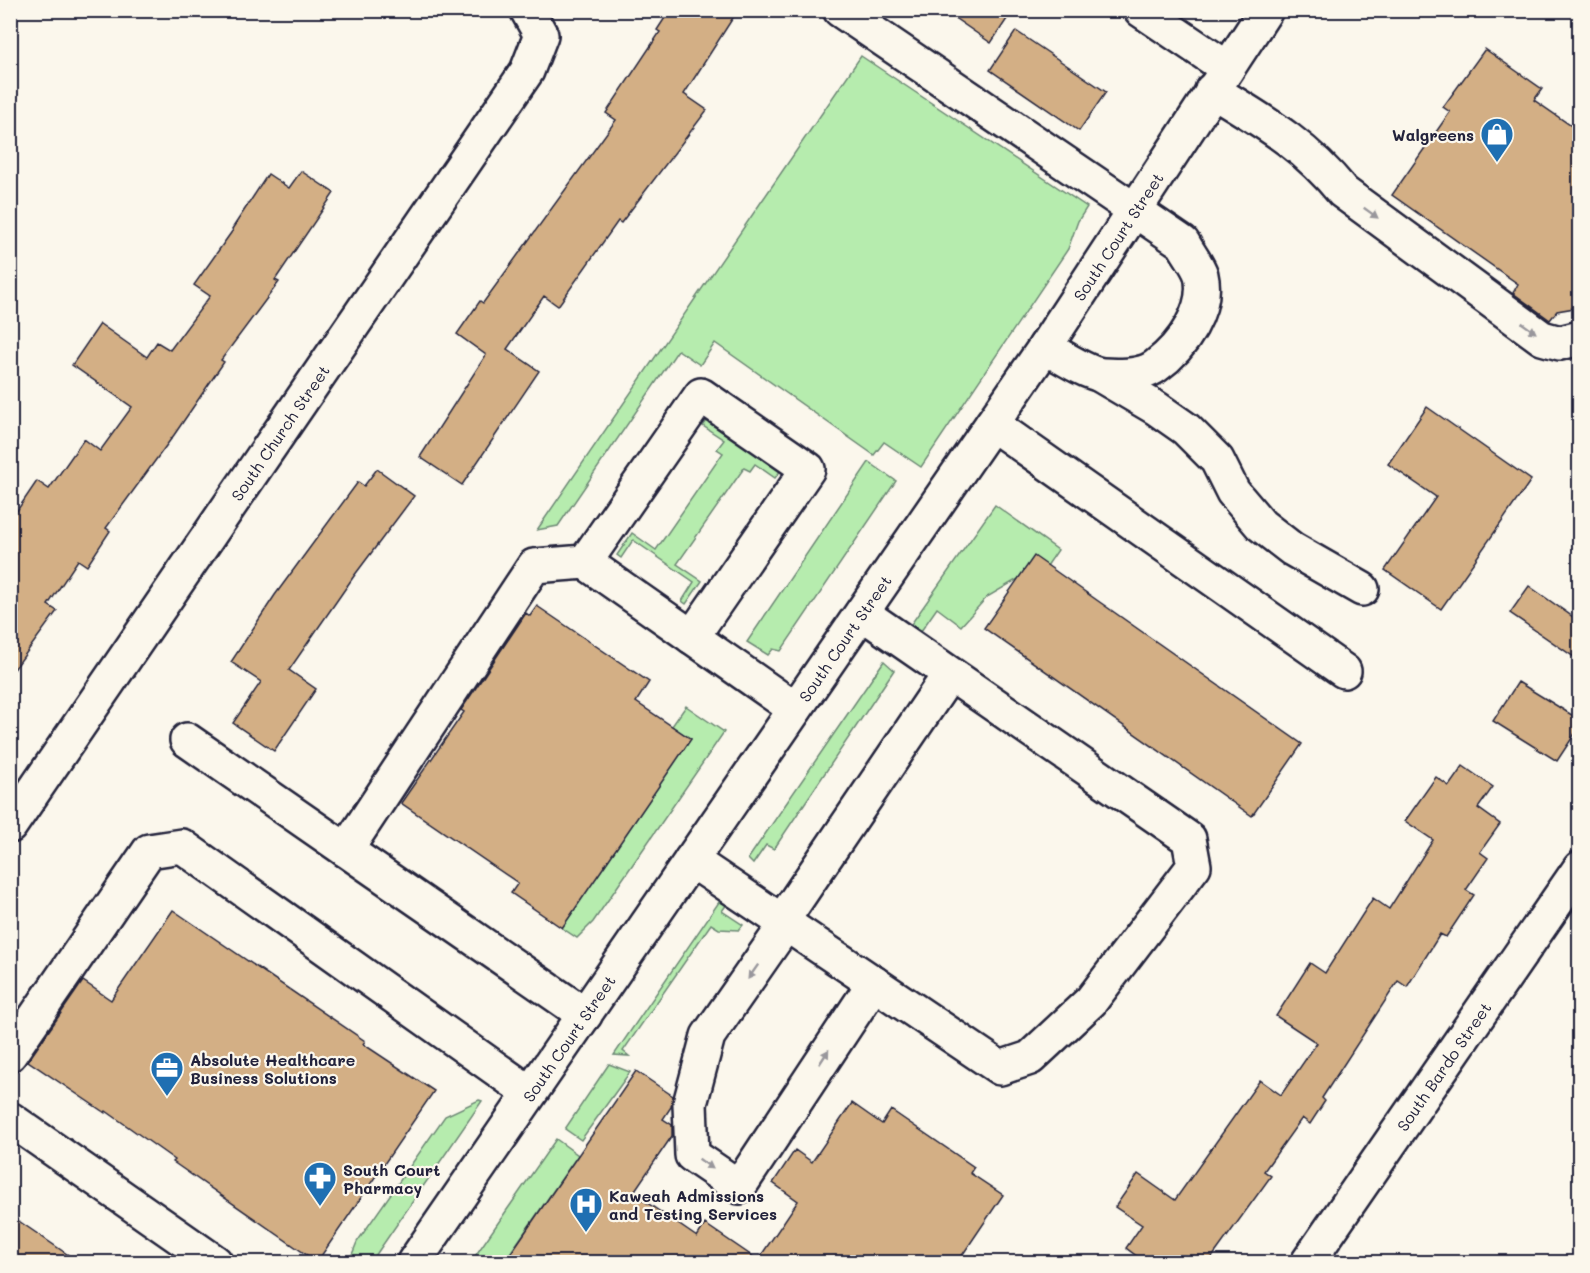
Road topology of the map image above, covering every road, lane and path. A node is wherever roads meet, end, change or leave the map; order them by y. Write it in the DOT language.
graph roads {
  1 [pos="840,10"];
  2 [pos="1141,10"];
  3 [pos="1266,10"];
  4 [pos="534,23"];
  5 [pos="1220,79"];
  6 [pos="1133,211"];
  7 [pos="1580,338"];
  8 [pos="1045,348"];
  9 [pos="1100,375"];
  10 [pos="992,424"];
  11 [pos="585,562"];
  12 [pos="1362,589"];
  13 [pos="862,613"];
  14 [pos="692,637"];
  15 [pos="1344,671"];
  16 [pos="949,675"];
  17 [pos="795,710"];
  18 [pos="187,740"];
  19 [pos="10,826"];
  20 [pos="346,850"];
  21 [pos="691,860"];
  22 [pos="1580,868"];
  23 [pos="784,922"];
  24 [pos="874,983"];
  25 [pos="585,1015"];
  26 [pos="10,1054"];
  27 [pos="530,1093"];
  28 [pos="10,1119"];
  29 [pos="215,1263"];
  30 [pos="414,1263"];
  31 [pos="1308,1263"];
  1 -- 6 [label="street"];
  2 -- 5 [label="street"];
  3 -- 5 [label="street, South Court Street"];
  4 -- 19 [label="street, South Church Street"];
  5 -- 6 [label="street, South Court Street"];
  5 -- 7 [label="street, one-way"];
  6 -- 8 [label="street, South Court Street"];
  6 -- 9 [label="street"];
  8 -- 9 [label="street"];
  8 -- 10 [label="street, South Court Street"];
  9 -- 12 [label="street"];
  10 -- 13 [label="street, South Court Street"];
  10 -- 15 [label="street"];
  11 -- 14 [label="street"];
  11 -- 14 [label="street"];
  11 -- 20 [label="street"];
  13 -- 16 [label="street"];
  13 -- 17 [label="street, South Court Street"];
  14 -- 17 [label="street"];
  16 -- 23 [label="street"];
  16 -- 24 [label="street"];
  17 -- 21 [label="street, South Court Street"];
  18 -- 20 [label="street"];
  20 -- 25 [label="street"];
  21 -- 23 [label="street"];
  21 -- 25 [label="street, South Court Street"];
  22 -- 31 [label="street, South Bardo Street"];
  23 -- 24 [label="street"];
  23 -- 24 [label="street, one-way"];
  25 -- 27 [label="street, South Court Street"];
  26 -- 27 [label="street"];
  27 -- 30 [label="street, South Court Street"];
  28 -- 29 [label="street"];
}
